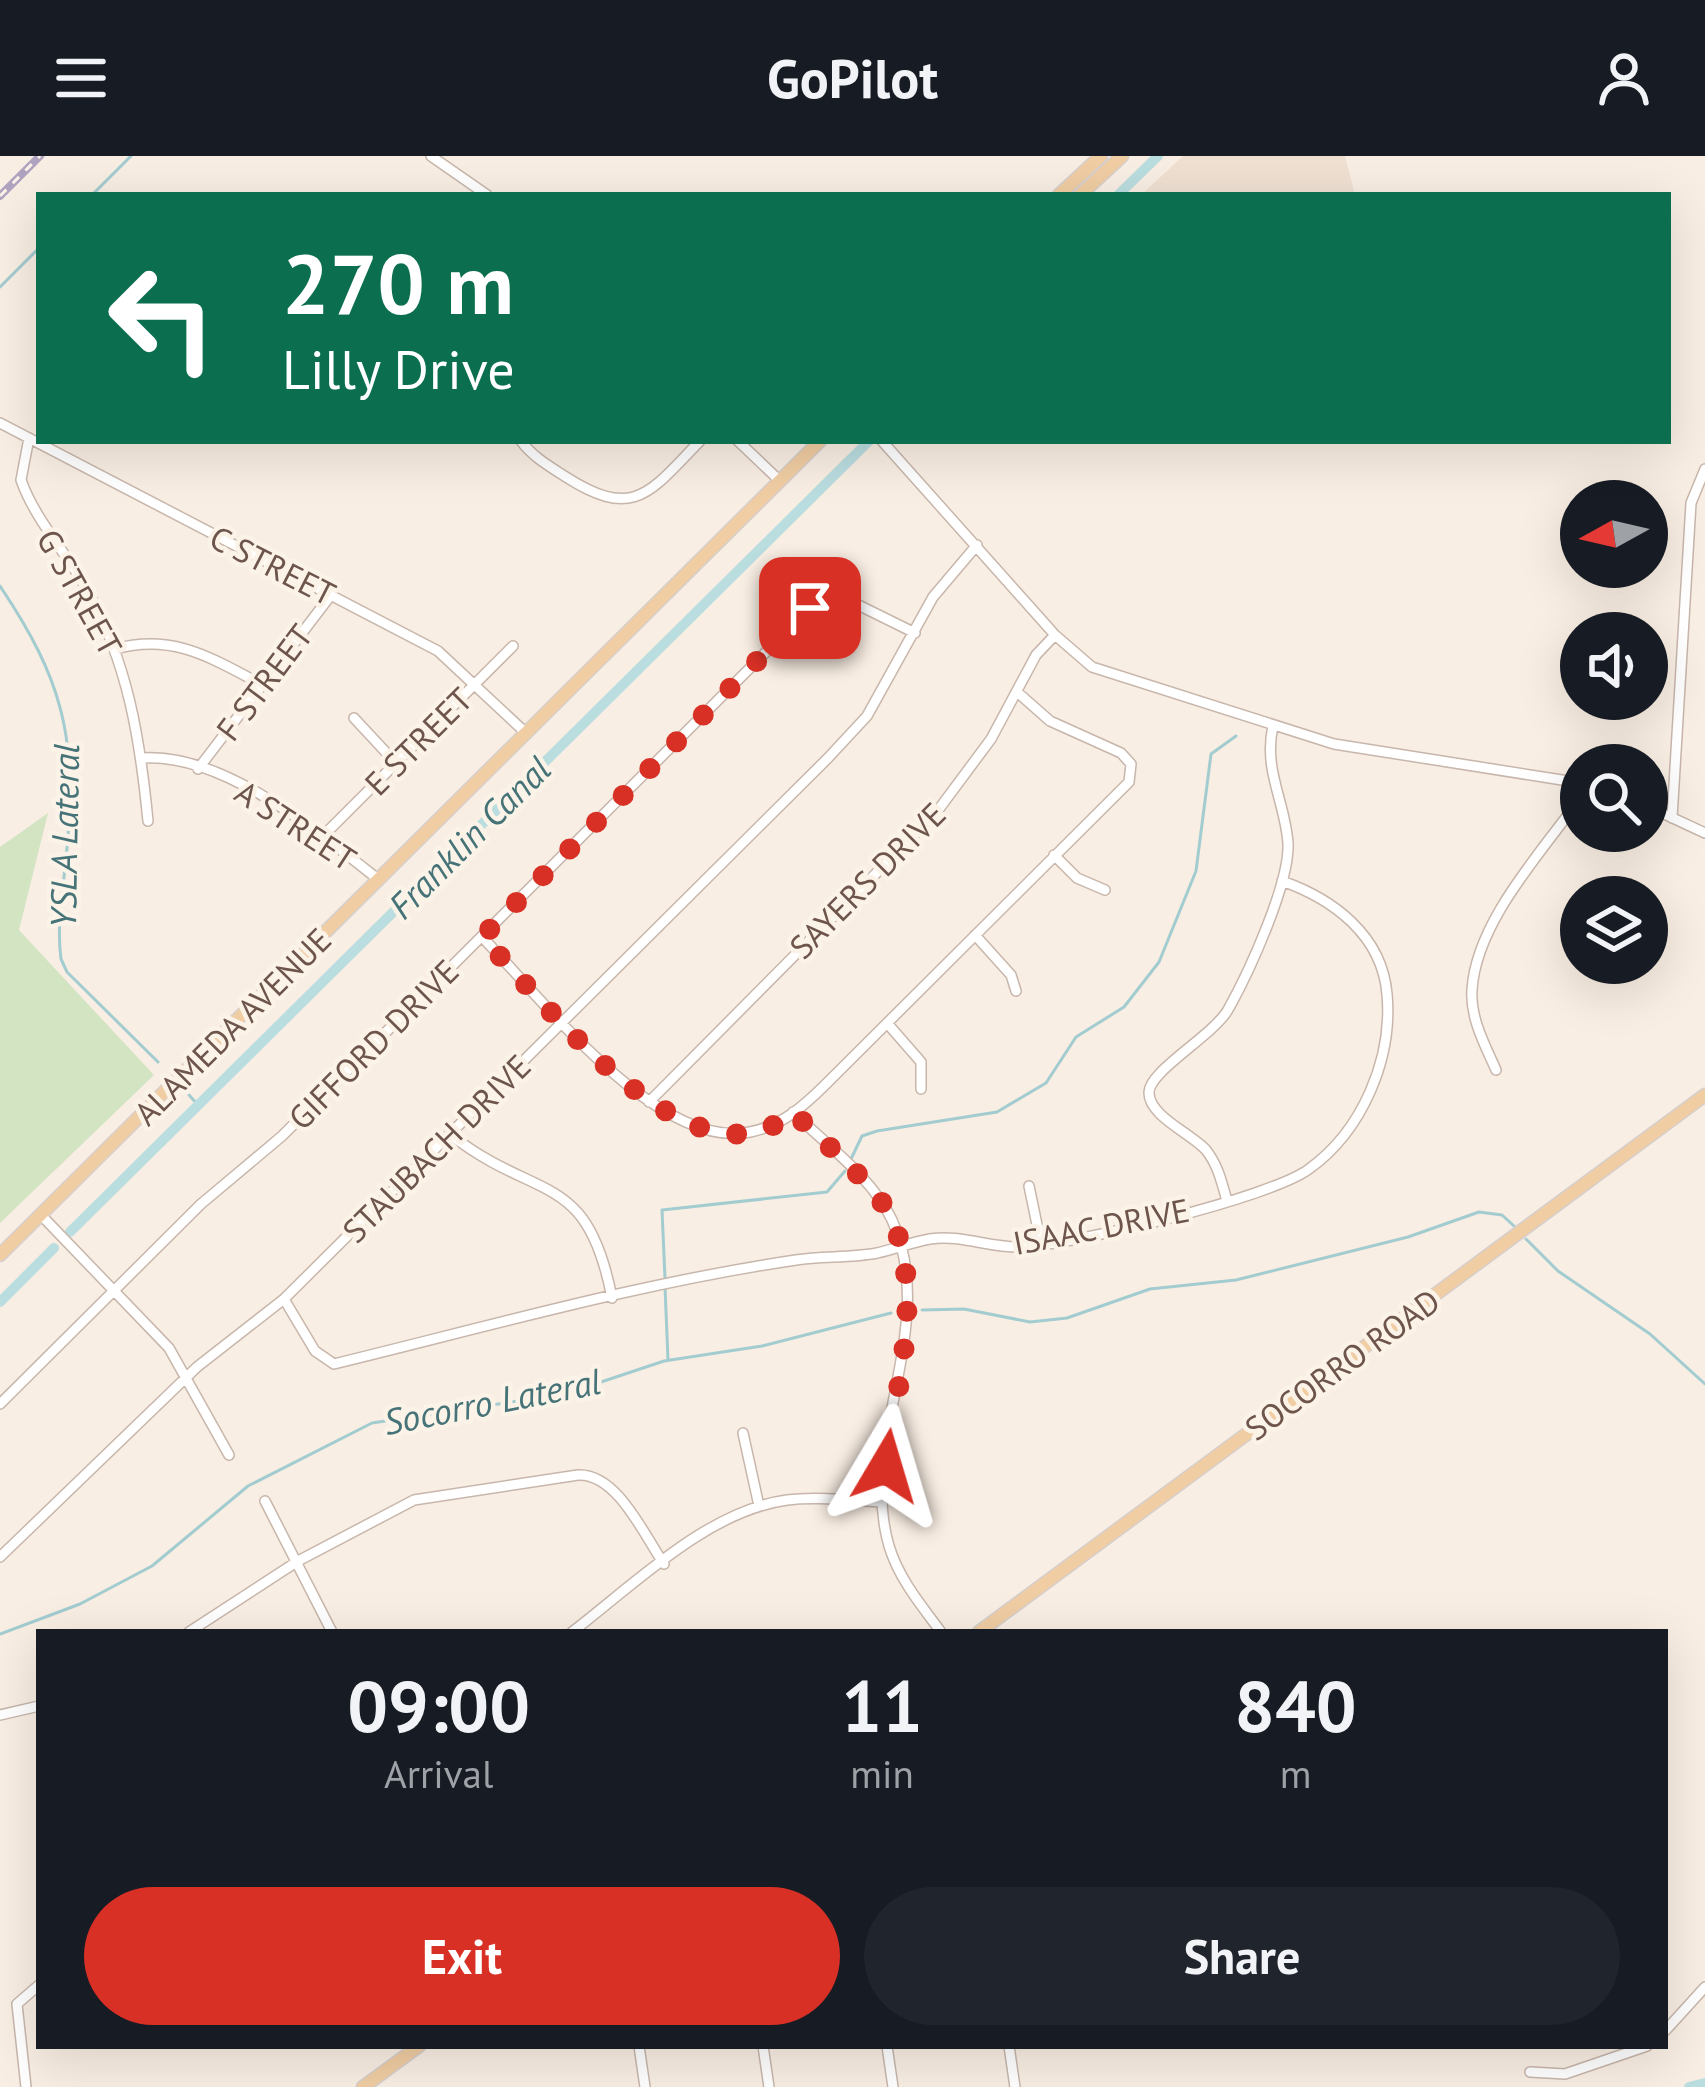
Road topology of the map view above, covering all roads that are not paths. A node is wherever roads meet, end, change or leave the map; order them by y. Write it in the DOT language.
graph roads {
  1 [pos="431,156"];
  2 [pos="1101,156"];
  3 [pos="1122,156"];
  4 [pos="483,192"];
  5 [pos="1062,192"];
  6 [pos="1083,192"];
  7 [pos="0,423"];
  8 [pos="29,438"];
  9 [pos="36,442"];
  10 [pos="41,444"];
  11 [pos="524,444"];
  12 [pos="697,444"];
  13 [pos="741,444"];
  14 [pos="817,444"];
  15 [pos="884,444"];
  16 [pos="1705,469"];
  17 [pos="780,481"];
  18 [pos="977,545"];
  19 [pos="332,595"];
  20 [pos="915,633"];
  21 [pos="1055,634"];
  22 [pos="513,646"];
  23 [pos="115,650"];
  24 [pos="476,683"];
  25 [pos="261,684"];
  26 [pos="1017,692"];
  27 [pos="353,718"];
  28 [pos="1273,726"];
  29 [pos="527,734"];
  30 [pos="142,758"];
  31 [pos="395,762"];
  32 [pos="198,769"];
  33 [pos="1560,780"];
  34 [pos="1668,816"];
  35 [pos="1672,818"];
  36 [pos="148,821"];
  37 [pos="1560,828"];
  38 [pos="1705,833"];
  39 [pos="323,836"];
  40 [pos="1054,855"];
  41 [pos="379,880"];
  42 [pos="1282,881"];
  43 [pos="1105,890"];
  44 [pos="976,934"];
  45 [pos="482,937"];
  46 [pos="1016,991"];
  47 [pos="563,1021"];
  48 [pos="887,1023"];
  49 [pos="1496,1070"];
  50 [pos="921,1089"];
  51 [pos="1705,1095"];
  52 [pos="649,1102"];
  53 [pos="793,1112"];
  54 [pos="451,1135"];
  55 [pos="1029,1186"];
  56 [pos="1227,1201"];
  57 [pos="41,1215"];
  58 [pos="1042,1244"];
  59 [pos="901,1246"];
  60 [pos="0,1255"];
  61 [pos="114,1290"];
  62 [pos="612,1298"];
  63 [pos="284,1300"];
  64 [pos="187,1378"];
  65 [pos="0,1404"];
  66 [pos="743,1433"];
  67 [pos="229,1455"];
  68 [pos="265,1501"];
  69 [pos="882,1502"];
  70 [pos="759,1506"];
  71 [pos="0,1557"];
  72 [pos="298,1561"];
  73 [pos="664,1564"];
  74 [pos="194,1629"];
  75 [pos="331,1629"];
  76 [pos="576,1629"];
  77 [pos="938,1629"];
  78 [pos="983,1629"];
  79 [pos="36,1707"];
  80 [pos="0,1715"];
  81 [pos="1705,1987"];
  82 [pos="36,1988"];
  83 [pos="1668,2028"];
  84 [pos="415,2049"];
  85 [pos="639,2049"];
  86 [pos="763,2049"];
  87 [pos="887,2049"];
  88 [pos="1009,2049"];
  89 [pos="1638,2049"];
  90 [pos="1530,2072"];
  91 [pos="26,2087"];
  92 [pos="363,2087"];
  93 [pos="645,2087"];
  94 [pos="769,2087"];
  95 [pos="893,2087"];
  96 [pos="1015,2087"];
  1 -- 4 [label="street"];
  2 -- 5 [label="main road"];
  3 -- 6 [label="main road"];
  7 -- 8 [label="street, C STREET"];
  8 -- 9 [label="street, C STREET"];
  8 -- 23 [label="street, G STREET"];
  10 -- 19 [label="street, C STREET"];
  11 -- 12 [label="street"];
  13 -- 17 [label="street"];
  14 -- 17 [label="main road, ALAMEDA AVENUE"];
  15 -- 18 [label="street"];
  16 -- 35 [label="street"];
  17 -- 29 [label="main road, ALAMEDA AVENUE"];
  18 -- 20 [label="street, STAUBACH DRIVE"];
  18 -- 21 [label="street"];
  19 -- 24 [label="street, C STREET"];
  19 -- 25 [label="street, F STREET"];
  20 -- 45 [label="street, GIFFORD DRIVE"];
  20 -- 47 [label="street, STAUBACH DRIVE"];
  21 -- 26 [label="street, SAYERS DRIVE"];
  21 -- 28 [label="street"];
  22 -- 24 [label="street, E STREET"];
  23 -- 25 [label="street"];
  23 -- 30 [label="street, G STREET"];
  24 -- 29 [label="street, C STREET"];
  24 -- 31 [label="street, E STREET"];
  25 -- 32 [label="street, F STREET"];
  26 -- 40 [label="street"];
  26 -- 52 [label="street, SAYERS DRIVE"];
  27 -- 31 [label="street"];
  28 -- 33 [label="street"];
  28 -- 42 [label="street"];
  29 -- 41 [label="main road, ALAMEDA AVENUE"];
  30 -- 32 [label="street, A STREET"];
  30 -- 36 [label="street, G STREET"];
  31 -- 39 [label="street, E STREET"];
  32 -- 39 [label="street, A STREET"];
  34 -- 35 [label="street"];
  35 -- 38 [label="street"];
  37 -- 49 [label="street"];
  39 -- 41 [label="street, A STREET"];
  40 -- 43 [label="street"];
  40 -- 44 [label="street"];
  41 -- 57 [label="main road, ALAMEDA AVENUE"];
  42 -- 56 [label="street"];
  42 -- 56 [label="street, ISAAC DRIVE"];
  44 -- 46 [label="street"];
  44 -- 48 [label="street"];
  45 -- 47 [label="street"];
  45 -- 61 [label="street, GIFFORD DRIVE"];
  47 -- 52 [label="street"];
  47 -- 54 [label="street, STAUBACH DRIVE"];
  48 -- 50 [label="street"];
  48 -- 53 [label="street"];
  51 -- 78 [label="main road, SOCORRO ROAD"];
  52 -- 53 [label="street"];
  53 -- 59 [label="street"];
  54 -- 62 [label="street"];
  54 -- 63 [label="street, STAUBACH DRIVE"];
  55 -- 58 [label="street"];
  56 -- 58 [label="street, ISAAC DRIVE"];
  57 -- 60 [label="main road, ALAMEDA AVENUE"];
  57 -- 61 [label="street"];
  58 -- 59 [label="street, ISAAC DRIVE"];
  59 -- 62 [label="street, ISAAC DRIVE"];
  59 -- 69 [label="street"];
  61 -- 64 [label="street"];
  61 -- 65 [label="street, GIFFORD DRIVE"];
  62 -- 63 [label="street, ISAAC DRIVE"];
  63 -- 64 [label="street, STAUBACH DRIVE"];
  64 -- 67 [label="street"];
  64 -- 71 [label="street, STAUBACH DRIVE"];
  66 -- 70 [label="street"];
  68 -- 72 [label="street"];
  69 -- 70 [label="street"];
  69 -- 77 [label="street"];
  70 -- 73 [label="street"];
  72 -- 73 [label="street"];
  72 -- 74 [label="street"];
  72 -- 75 [label="street"];
  73 -- 76 [label="street"];
  79 -- 80 [label="street"];
  81 -- 83 [label="street"];
  82 -- 91 [label="street"];
  84 -- 92 [label="main road"];
  85 -- 93 [label="street"];
  86 -- 94 [label="street"];
  87 -- 95 [label="street"];
  88 -- 96 [label="street"];
  89 -- 90 [label="street"];
}
